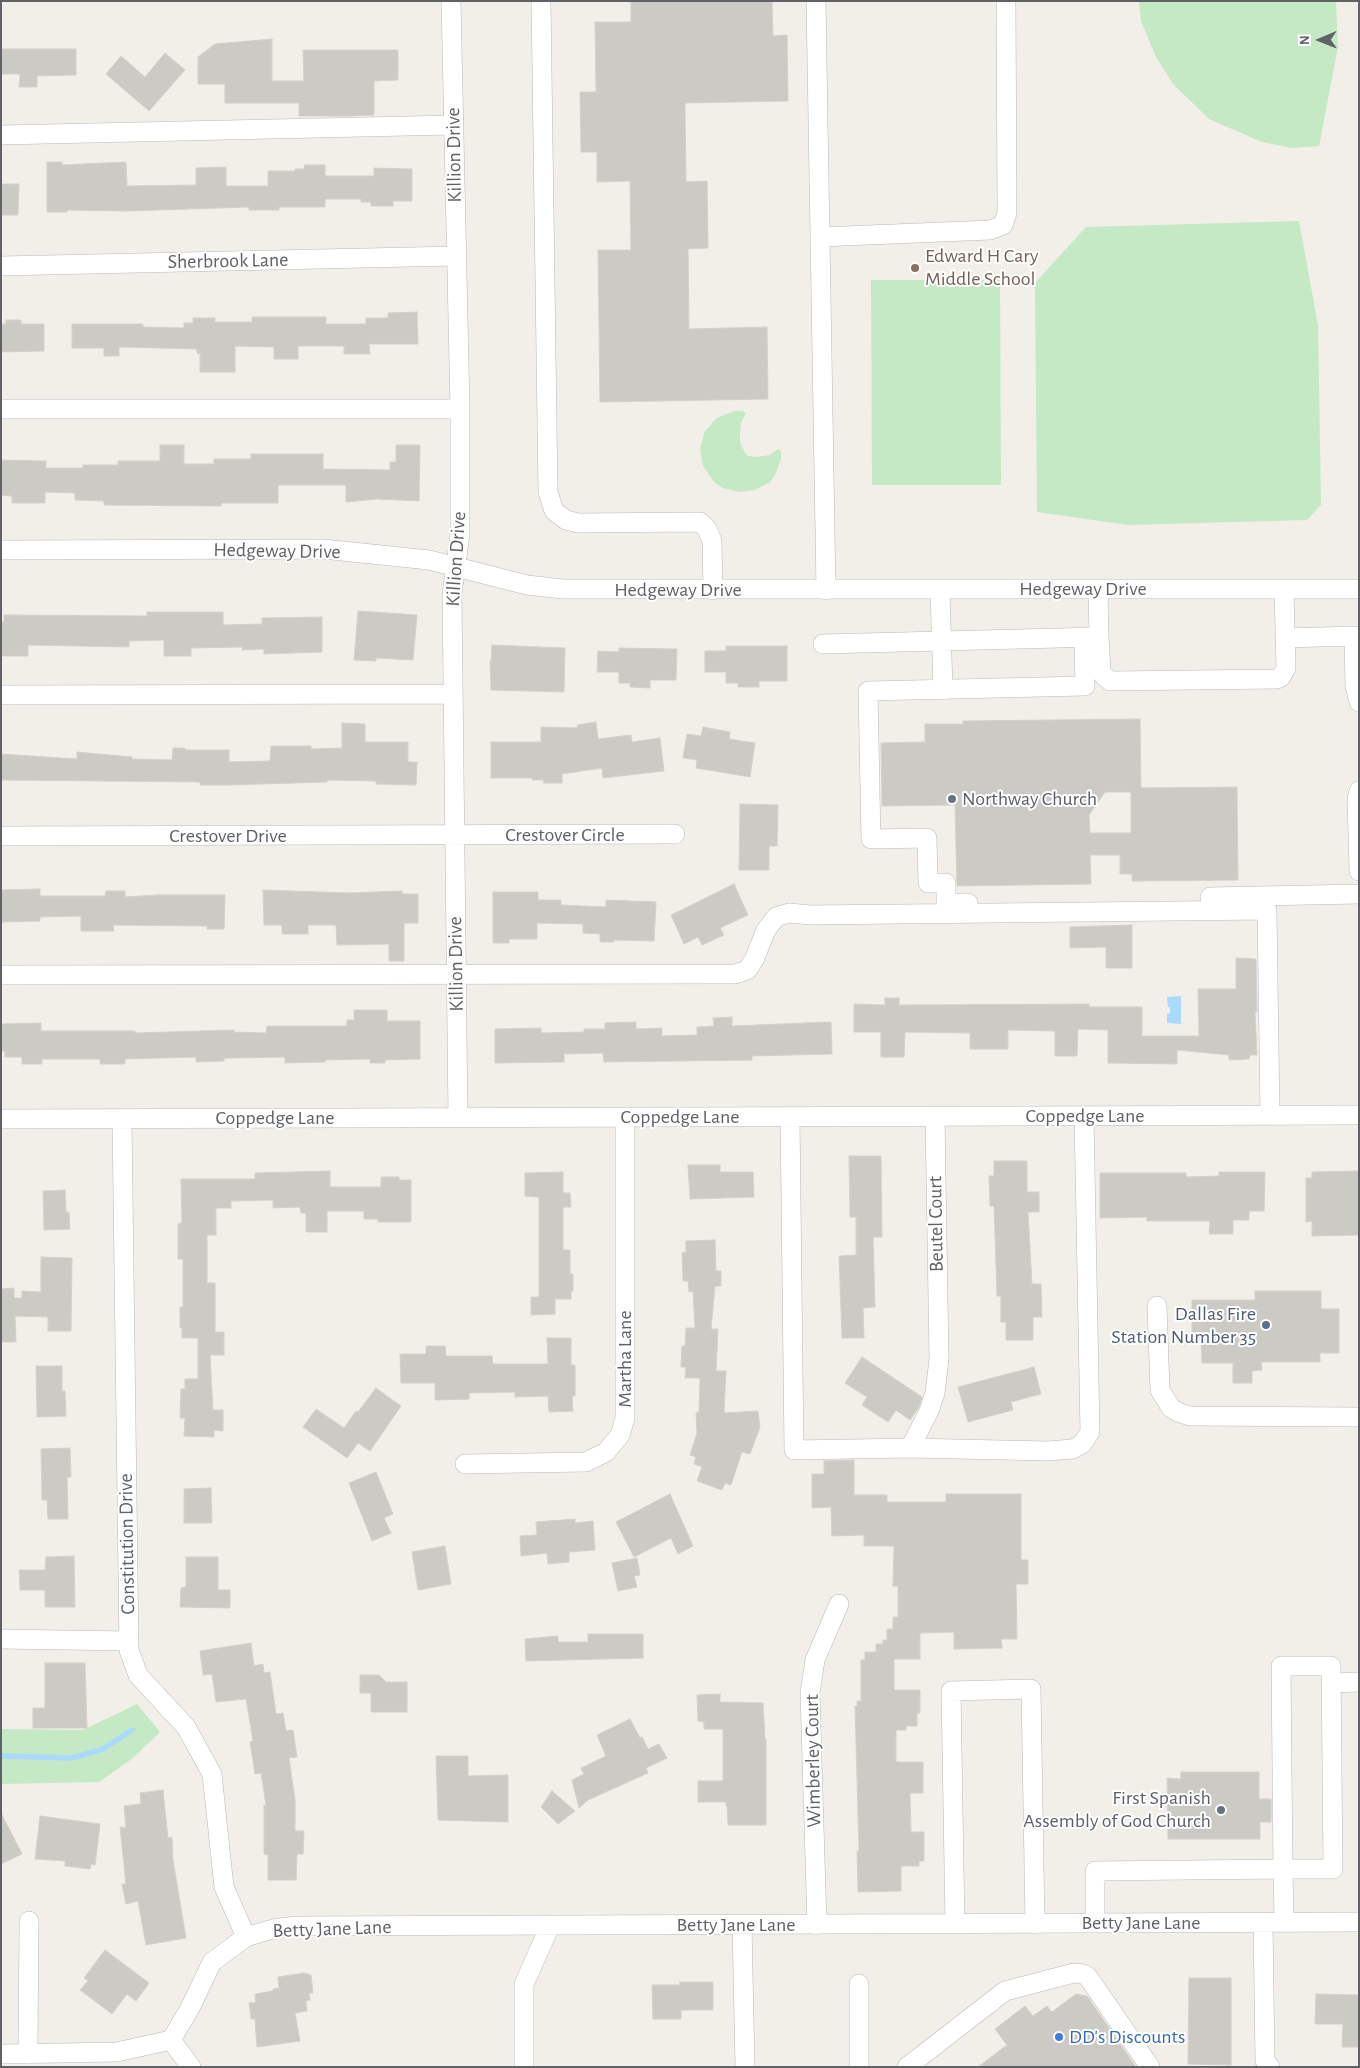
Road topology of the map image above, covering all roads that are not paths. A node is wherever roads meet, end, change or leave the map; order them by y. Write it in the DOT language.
graph roads {
  1 [pos="452,1"];
  2 [pos="540,1"];
  3 [pos="816,1"];
  4 [pos="1006,1"];
  5 [pos="453,125"];
  6 [pos="1,135"];
  7 [pos="820,237"];
  8 [pos="456,256"];
  9 [pos="1,266"];
  10 [pos="1,409"];
  11 [pos="460,410"];
  12 [pos="1,550"];
  13 [pos="456,568"];
  14 [pos="1098,589"];
  15 [pos="1284,589"];
  16 [pos="1359,589"];
  17 [pos="713,590"];
  18 [pos="826,590"];
  19 [pos="940,590"];
  20 [pos="1092,638"];
  21 [pos="1285,638"];
  22 [pos="942,641"];
  23 [pos="823,644"];
  24 [pos="943,690"];
  25 [pos="453,694"];
  26 [pos="1,695"];
  27 [pos="1359,702"];
  28 [pos="1359,791"];
  29 [pos="675,834"];
  30 [pos="1,836"];
  31 [pos="455,836"];
  32 [pos="1359,871"];
  33 [pos="1359,894"];
  34 [pos="456,974"];
  35 [pos="1,975"];
  36 [pos="1270,1115"];
  37 [pos="1359,1115"];
  38 [pos="935,1116"];
  39 [pos="1084,1116"];
  40 [pos="625,1117"];
  41 [pos="790,1117"];
  42 [pos="458,1118"];
  43 [pos="1,1119"];
  44 [pos="122,1119"];
  45 [pos="1157,1306"];
  46 [pos="1359,1417"];
  47 [pos="910,1448"];
  48 [pos="465,1464"];
  49 [pos="839,1604"];
  50 [pos="1,1639"];
  51 [pos="128,1641"];
  52 [pos="1359,1682"];
  53 [pos="1331,1683"];
  54 [pos="1283,1869"];
  55 [pos="29,1921"];
  56 [pos="1359,1922"];
  57 [pos="1095,1923"];
  58 [pos="1263,1923"];
  59 [pos="1284,1923"];
  60 [pos="817,1924"];
  61 [pos="955,1924"];
  62 [pos="1035,1924"];
  63 [pos="742,1925"];
  64 [pos="550,1926"];
  65 [pos="246,1937"];
  66 [pos="858,1984"];
  67 [pos="171,2040"];
  68 [pos="1,2054"];
  69 [pos="28,2054"];
  70 [pos="191,2067"];
  71 [pos="524,2067"];
  72 [pos="745,2067"];
  73 [pos="859,2067"];
  74 [pos="908,2067"];
  75 [pos="1150,2067"];
  76 [pos="1270,2067"];
  1 -- 5 [label="street, Killion Drive"];
  2 -- 17 [label="street"];
  3 -- 7 [label="street"];
  4 -- 7 [label="street"];
  5 -- 6 [label="street"];
  5 -- 8 [label="street, Killion Drive"];
  7 -- 18 [label="street"];
  8 -- 9 [label="street, Sherbrook Lane"];
  8 -- 11 [label="street, Killion Drive"];
  10 -- 11 [label="street"];
  11 -- 13 [label="street, Killion Drive"];
  12 -- 13 [label="street, Hedgeway Drive"];
  13 -- 17 [label="street, Hedgeway Drive"];
  13 -- 25 [label="street, Killion Drive"];
  14 -- 15 [label="street, Hedgeway Drive"];
  14 -- 19 [label="street, Hedgeway Drive"];
  14 -- 20 [label="street"];
  15 -- 16 [label="street, Hedgeway Drive"];
  15 -- 21 [label="street"];
  17 -- 18 [label="street, Hedgeway Drive"];
  18 -- 19 [label="street, Hedgeway Drive"];
  19 -- 22 [label="street"];
  20 -- 21 [label="street"];
  20 -- 22 [label="street"];
  20 -- 24 [label="street"];
  21 -- 27 [label="street"];
  22 -- 23 [label="street"];
  22 -- 24 [label="street"];
  24 -- 33 [label="street"];
  25 -- 26 [label="street"];
  25 -- 31 [label="street, Killion Drive"];
  28 -- 32 [label="street"];
  29 -- 31 [label="street, Crestover Circle"];
  30 -- 31 [label="street, Crestover Drive"];
  31 -- 34 [label="street, Killion Drive"];
  34 -- 35 [label="street"];
  34 -- 36 [label="street"];
  34 -- 42 [label="street, Killion Drive"];
  36 -- 37 [label="street, Coppedge Lane"];
  36 -- 39 [label="street, Coppedge Lane"];
  38 -- 39 [label="street, Coppedge Lane"];
  38 -- 41 [label="street, Coppedge Lane"];
  38 -- 47 [label="street, Beutel Court"];
  39 -- 47 [label="street"];
  40 -- 41 [label="street, Coppedge Lane"];
  40 -- 42 [label="street, Coppedge Lane"];
  40 -- 48 [label="street, Martha Lane"];
  41 -- 47 [label="street"];
  42 -- 44 [label="street, Coppedge Lane"];
  43 -- 44 [label="street, Coppedge Lane"];
  44 -- 51 [label="street, Constitution Drive"];
  45 -- 46 [label="street"];
  49 -- 60 [label="street, Wimberley Court"];
  50 -- 51 [label="street"];
  51 -- 65 [label="street, Constitution Drive"];
  52 -- 53 [label="street"];
  53 -- 54 [label="street"];
  53 -- 54 [label="street"];
  54 -- 57 [label="street"];
  54 -- 59 [label="street"];
  55 -- 69 [label="street"];
  56 -- 59 [label="street, Betty Jane Lane"];
  57 -- 58 [label="street, Betty Jane Lane"];
  57 -- 62 [label="street, Betty Jane Lane"];
  58 -- 59 [label="street, Betty Jane Lane"];
  58 -- 76 [label="street"];
  60 -- 61 [label="street, Betty Jane Lane"];
  60 -- 63 [label="street, Betty Jane Lane"];
  61 -- 62 [label="street, Betty Jane Lane"];
  61 -- 62 [label="street"];
  63 -- 64 [label="street, Betty Jane Lane"];
  63 -- 72 [label="street"];
  64 -- 65 [label="street, Betty Jane Lane"];
  64 -- 71 [label="street"];
  65 -- 67 [label="street, Betty Jane Lane"];
  66 -- 73 [label="street"];
  67 -- 69 [label="street"];
  67 -- 70 [label="street"];
  68 -- 69 [label="street"];
  74 -- 75 [label="street"];
}
